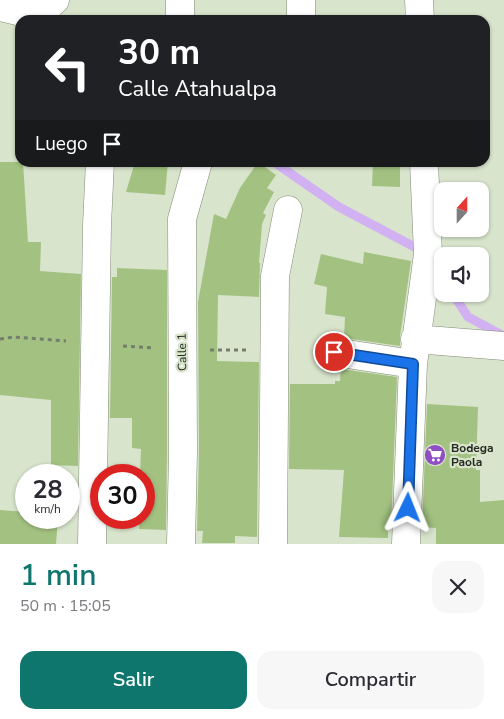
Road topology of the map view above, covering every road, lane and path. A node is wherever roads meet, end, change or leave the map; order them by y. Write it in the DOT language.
graph roads {
  1 [pos="55,0"];
  2 [pos="180,0"];
  3 [pos="301,0"];
  4 [pos="419,0"];
  5 [pos="0,7"];
  6 [pos="180,15"];
  7 [pos="301,15"];
  8 [pos="420,15"];
  9 [pos="100,167"];
  10 [pos="197,167"];
  11 [pos="424,167"];
  12 [pos="288,210"];
  13 [pos="0,339"];
  14 [pos="95,344"];
  15 [pos="504,346"];
  16 [pos="183,350"];
  17 [pos="273,350"];
  18 [pos="414,351"];
  19 [pos="334,352"];
  20 [pos="92,544"];
  21 [pos="181,544"];
  22 [pos="273,544"];
  23 [pos="406,544"];
  1 -- 5 [label="street"];
  2 -- 6 [label="street"];
  3 -- 7 [label="street"];
  4 -- 8 [label="street"];
  9 -- 14 [label="street"];
  10 -- 16 [label="street, Calle 1"];
  11 -- 18 [label="street"];
  12 -- 17 [label="street"];
  13 -- 14 [label="path"];
  14 -- 16 [label="path"];
  14 -- 20 [label="street"];
  15 -- 18 [label="street"];
  16 -- 17 [label="path"];
  16 -- 21 [label="street, Calle 1"];
  17 -- 22 [label="street"];
  18 -- 19 [label="street"];
  18 -- 23 [label="street"];
}
